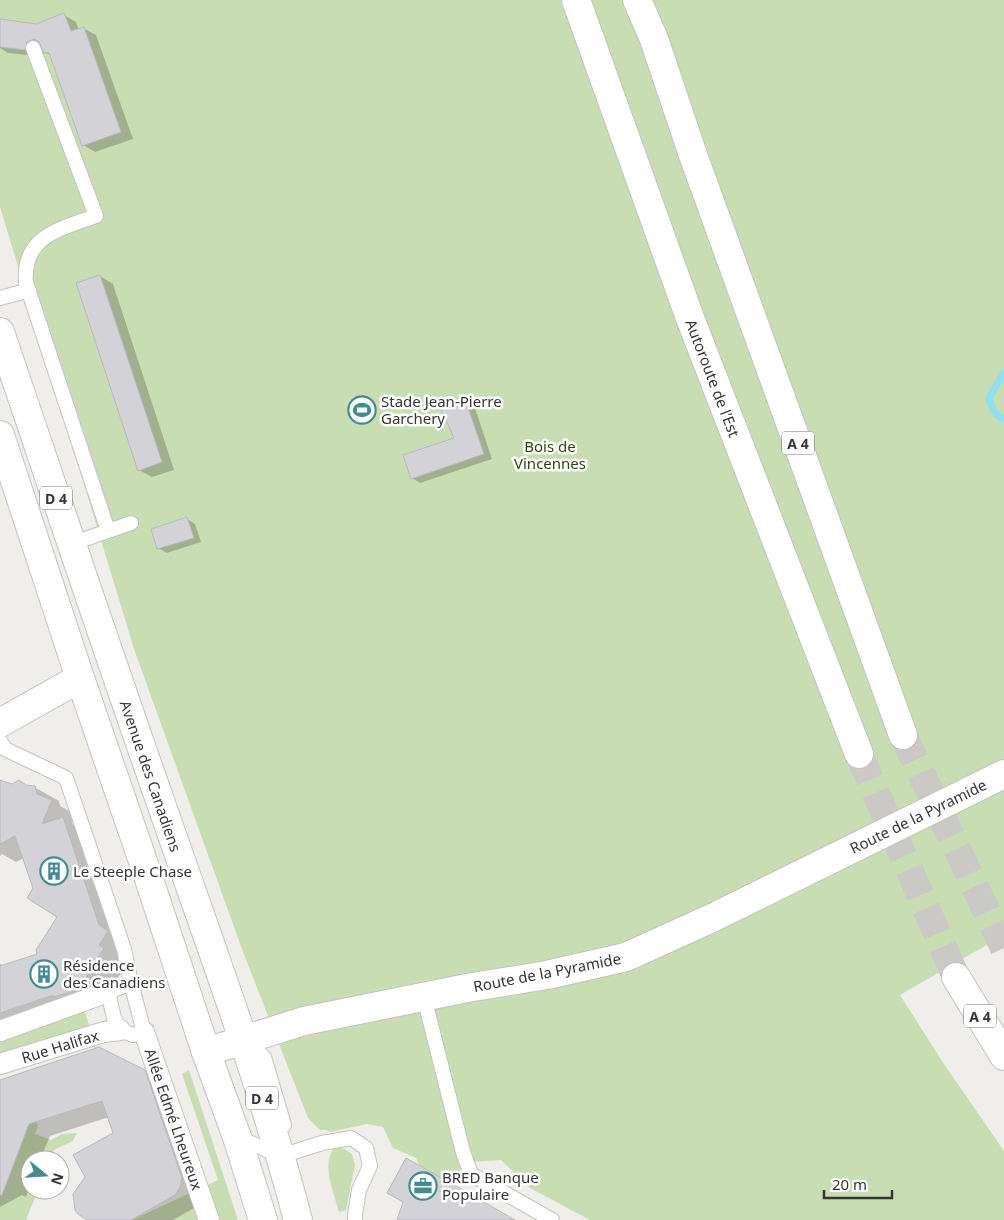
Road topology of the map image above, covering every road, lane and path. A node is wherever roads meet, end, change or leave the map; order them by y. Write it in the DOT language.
graph roads {
  1 [pos="576,0"];
  2 [pos="637,0"];
  3 [pos="655,0"];
  4 [pos="654,40"];
  5 [pos="33,48"];
  6 [pos="29,290"];
  7 [pos="0,298"];
  8 [pos="0,332"];
  9 [pos="0,435"];
  10 [pos="131,523"];
  11 [pos="108,531"];
  12 [pos="71,544"];
  13 [pos="80,678"];
  14 [pos="0,723"];
  15 [pos="903,735"];
  16 [pos="0,741"];
  17 [pos="859,754"];
  18 [pos="1004,774"];
  19 [pos="956,976"];
  20 [pos="131,983"];
  21 [pos="108,992"];
  22 [pos="424,997"];
  23 [pos="120,1030"];
  24 [pos="0,1031"];
  25 [pos="144,1032"];
  26 [pos="243,1039"];
  27 [pos="206,1052"];
  28 [pos="1004,1056"];
  29 [pos="0,1064"];
  30 [pos="237,1136"];
  31 [pos="286,1155"];
  32 [pos="207,1213"];
  33 [pos="262,1218"];
  34 [pos="298,1220"];
  35 [pos="310,1220"];
  36 [pos="356,1220"];
  37 [pos="552,1220"];
  1 -- 17 [label="main road, Autoroute de l’Est"];
  2 -- 4 [label="main road, A 4"];
  3 -- 4 [label="main road"];
  4 -- 15 [label="main road, A 4"];
  5 -- 6 [label="lane"];
  6 -- 7 [label="lane"];
  6 -- 11 [label="lane"];
  8 -- 12 [label="main road, Avenue des Canadiens / D 4"];
  9 -- 13 [label="main road, D 4"];
  10 -- 11 [label="lane"];
  11 -- 12 [label="lane"];
  12 -- 26 [label="main road, Avenue des Canadiens / D 4"];
  13 -- 14 [label="main road"];
  13 -- 27 [label="main road, D 4"];
  16 -- 20 [label="lane, Allée Edmé Lheureux"];
  18 -- 22 [label="main road, Route de la Pyramide"];
  19 -- 28 [label="main road, A 4"];
  20 -- 21 [label="lane"];
  20 -- 25 [label="lane, Allée Edmé Lheureux"];
  21 -- 23 [label="lane"];
  21 -- 24 [label="street"];
  22 -- 26 [label="main road, Route de la Pyramide"];
  22 -- 37 [label="lane"];
  23 -- 25 [label="lane, Allée Edmé Lheureux"];
  23 -- 29 [label="street, Rue Halifax"];
  25 -- 32 [label="street, Allée Edmé Lheureux"];
  26 -- 27 [label="main road, Route de la Pyramide"];
  26 -- 31 [label="main road, Avenue des Canadiens / D 4"];
  27 -- 30 [label="main road, D 4"];
  30 -- 31 [label="lane"];
  30 -- 33 [label="main road, D 4"];
  31 -- 34 [label="main road, Avenue des Canadiens / D 4"];
  31 -- 35 [label="lane"];
  31 -- 36 [label="lane"];
}
